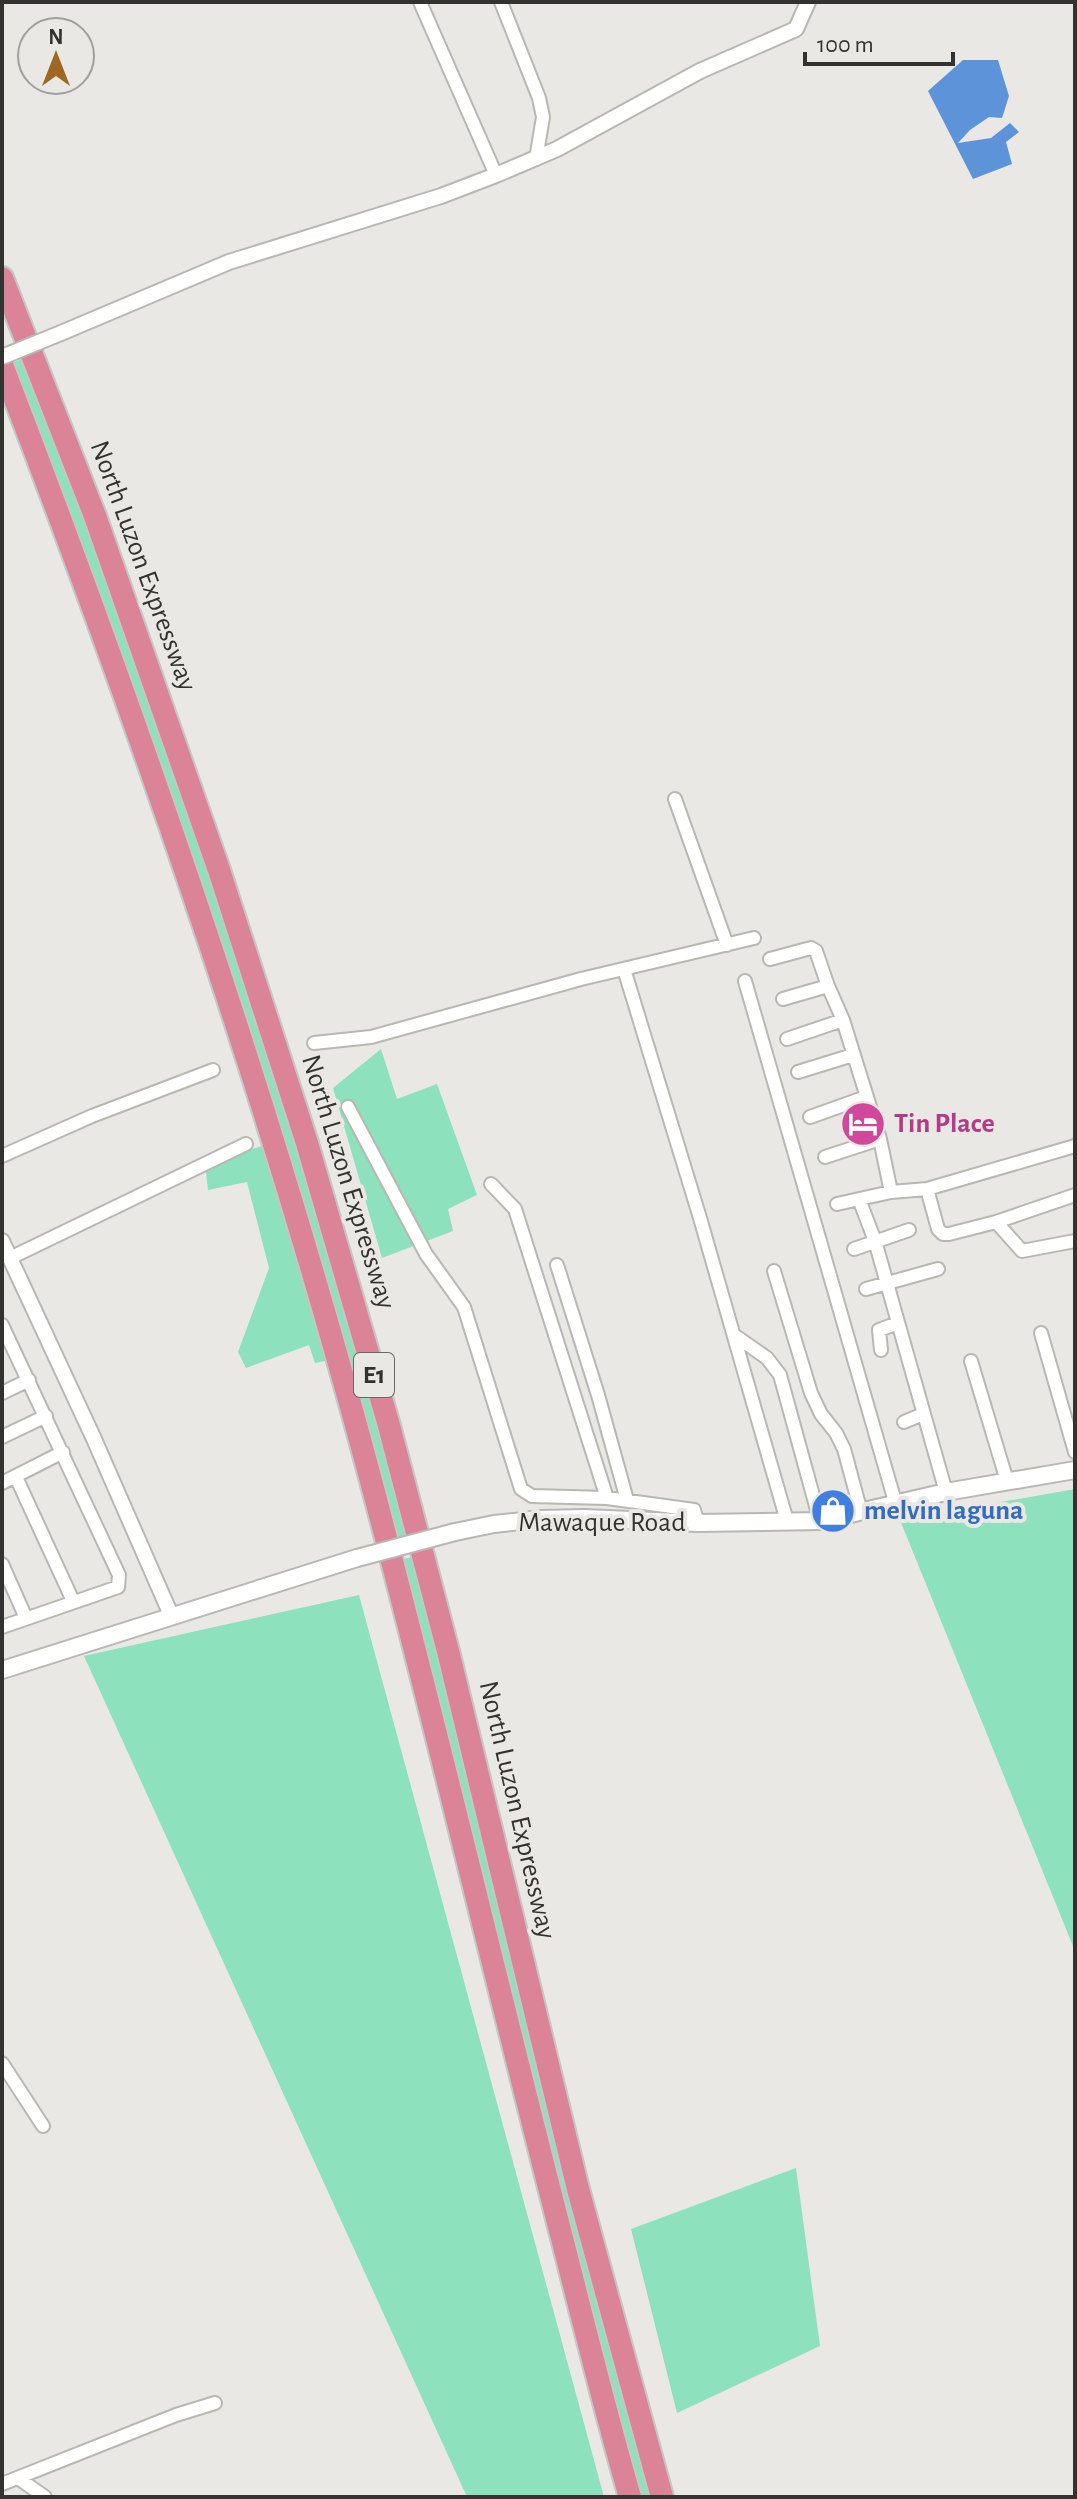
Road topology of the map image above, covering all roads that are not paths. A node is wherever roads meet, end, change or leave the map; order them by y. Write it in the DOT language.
graph roads {
  1 [pos="420,2"];
  2 [pos="501,2"];
  3 [pos="808,2"];
  4 [pos="536,159"];
  5 [pos="496,175"];
  6 [pos="2,278"];
  7 [pos="2,357"];
  8 [pos="2,365"];
  9 [pos="675,799"];
  10 [pos="754,938"];
  11 [pos="727,945"];
  12 [pos="770,959"];
  13 [pos="624,969"];
  14 [pos="745,981"];
  15 [pos="828,986"];
  16 [pos="783,999"];
  17 [pos="843,1020"];
  18 [pos="787,1039"];
  19 [pos="314,1043"];
  20 [pos="853,1055"];
  21 [pos="213,1070"];
  22 [pos="798,1072"];
  23 [pos="866,1097"];
  24 [pos="348,1107"];
  25 [pos="810,1117"];
  26 [pos="880,1139"];
  27 [pos="246,1144"];
  28 [pos="1075,1146"];
  29 [pos="2,1156"];
  30 [pos="825,1157"];
  31 [pos="491,1184"];
  32 [pos="927,1189"];
  33 [pos="891,1192"];
  34 [pos="1075,1195"];
  35 [pos="859,1199"];
  36 [pos="837,1204"];
  37 [pos="996,1222"];
  38 [pos="909,1230"];
  39 [pos="2,1241"];
  40 [pos="875,1241"];
  41 [pos="1075,1241"];
  42 [pos="854,1249"];
  43 [pos="10,1258"];
  44 [pos="557,1265"];
  45 [pos="938,1269"];
  46 [pos="774,1271"];
  47 [pos="887,1284"];
  48 [pos="866,1289"];
  49 [pos="898,1323"];
  50 [pos="2,1325"];
  51 [pos="1041,1333"];
  52 [pos="734,1335"];
  53 [pos="881,1350"];
  54 [pos="971,1361"];
  55 [pos="912,1370"];
  56 [pos="896,1375"];
  57 [pos="29,1380"];
  58 [pos="2,1393"];
  59 [pos="923,1414"];
  60 [pos="46,1416"];
  61 [pos="904,1422"];
  62 [pos="2,1437"];
  63 [pos="63,1452"];
  64 [pos="1075,1452"];
  65 [pos="1075,1470"];
  66 [pos="16,1477"];
  67 [pos="1007,1481"];
  68 [pos="2,1483"];
  69 [pos="946,1492"];
  70 [pos="607,1498"];
  71 [pos="627,1500"];
  72 [pos="896,1505"];
  73 [pos="861,1512"];
  74 [pos="787,1521"];
  75 [pos="820,1521"];
  76 [pos="698,1523"];
  77 [pos="2,1564"];
  78 [pos="73,1601"];
  79 [pos="171,1615"];
  80 [pos="26,1618"];
  81 [pos="2,1627"];
  82 [pos="2,1670"];
  83 [pos="2,2063"];
  84 [pos="43,2126"];
  85 [pos="215,2403"];
  86 [pos="18,2478"];
  87 [pos="2,2484"];
  88 [pos="45,2497"];
  89 [pos="630,2497"];
  90 [pos="662,2497"];
  1 -- 5 [label="street"];
  2 -- 4 [label="street"];
  3 -- 4 [label="street"];
  4 -- 5 [label="street"];
  5 -- 7 [label="street, bridge"];
  6 -- 90 [label="highway, North Luzon Expressway / E1"];
  8 -- 89 [label="highway, E1"];
  9 -- 11 [label="street"];
  10 -- 11 [label="street"];
  11 -- 13 [label="street"];
  12 -- 15 [label="street"];
  13 -- 19 [label="street"];
  13 -- 52 [label="street"];
  14 -- 72 [label="street"];
  15 -- 16 [label="street"];
  15 -- 17 [label="street"];
  17 -- 18 [label="street"];
  17 -- 20 [label="street"];
  20 -- 22 [label="street"];
  20 -- 23 [label="street"];
  21 -- 29 [label="street"];
  23 -- 25 [label="street"];
  23 -- 26 [label="street"];
  24 -- 70 [label="street"];
  26 -- 30 [label="street"];
  26 -- 33 [label="street"];
  27 -- 43 [label="street"];
  28 -- 32 [label="street"];
  31 -- 70 [label="street"];
  32 -- 33 [label="street"];
  32 -- 37 [label="street"];
  33 -- 35 [label="street"];
  34 -- 37 [label="street"];
  35 -- 36 [label="street"];
  35 -- 40 [label="street"];
  37 -- 41 [label="street"];
  38 -- 40 [label="street"];
  39 -- 43 [label="street"];
  40 -- 42 [label="street"];
  40 -- 47 [label="street"];
  43 -- 79 [label="street"];
  44 -- 71 [label="street"];
  45 -- 47 [label="street"];
  46 -- 73 [label="street"];
  47 -- 48 [label="street"];
  47 -- 49 [label="street"];
  49 -- 53 [label="street"];
  49 -- 55 [label="street"];
  50 -- 57 [label="street"];
  51 -- 64 [label="street"];
  52 -- 74 [label="street"];
  52 -- 75 [label="street"];
  54 -- 67 [label="street"];
  55 -- 56 [label="street"];
  55 -- 59 [label="street"];
  57 -- 58 [label="street"];
  57 -- 60 [label="street"];
  59 -- 61 [label="street"];
  59 -- 69 [label="street"];
  60 -- 62 [label="street"];
  60 -- 63 [label="street"];
  63 -- 66 [label="street"];
  63 -- 78 [label="street"];
  65 -- 67 [label="main road, Mawaque Road"];
  66 -- 68 [label="street"];
  66 -- 78 [label="street"];
  67 -- 69 [label="main road, Mawaque Road"];
  69 -- 72 [label="main road, Mawaque Road"];
  70 -- 71 [label="street"];
  71 -- 76 [label="street"];
  72 -- 73 [label="main road, Mawaque Road"];
  73 -- 75 [label="main road, Mawaque Road"];
  74 -- 75 [label="main road, Mawaque Road"];
  74 -- 76 [label="main road, Mawaque Road"];
  76 -- 79 [label="main road, Mawaque Road, bridge"];
  77 -- 80 [label="street"];
  78 -- 80 [label="street"];
  79 -- 82 [label="main road, Mawaque Road"];
  80 -- 81 [label="street"];
  83 -- 84 [label="street"];
  85 -- 86 [label="street"];
  86 -- 87 [label="street"];
  86 -- 88 [label="street"];
}
